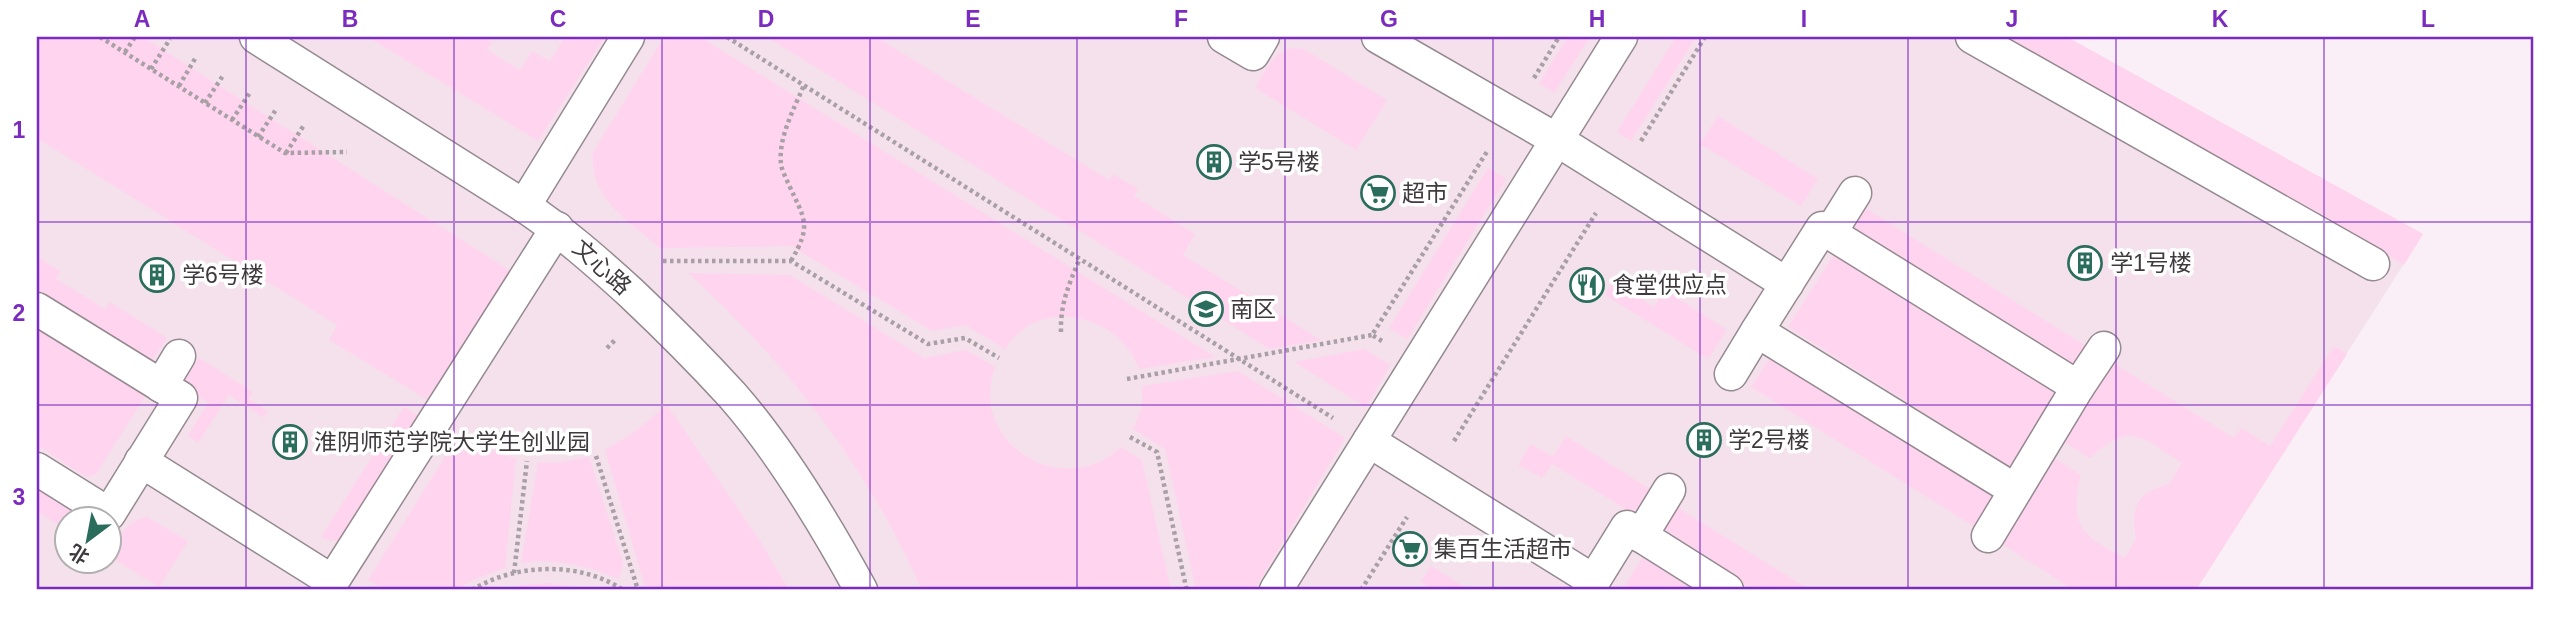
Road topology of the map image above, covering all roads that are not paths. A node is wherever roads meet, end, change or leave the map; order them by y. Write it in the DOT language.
graph roads {
  1 [pos="256,37"];
  2 [pos="628,37"];
  3 [pos="1224,37"];
  4 [pos="1263,37"];
  5 [pos="1378,37"];
  6 [pos="1621,37"];
  7 [pos="1972,37"];
  8 [pos="1557,140"];
  9 [pos="1855,193"];
  10 [pos="524,206"];
  11 [pos="557,228"];
  12 [pos="1830,233"];
  13 [pos="2373,264"];
  14 [pos="1787,284"];
  15 [pos="37,309"];
  16 [pos="1757,331"];
  17 [pos="2104,348"];
  18 [pos="179,356"];
  19 [pos="1731,374"];
  20 [pos="161,386"];
  21 [pos="2078,387"];
  22 [pos="1369,441"];
  23 [pos="141,461"];
  24 [pos="37,470"];
  25 [pos="1669,490"];
  26 [pos="2015,490"];
  27 [pos="89,504"];
  28 [pos="115,504"];
  29 [pos="1641,536"];
  30 [pos="1988,536"];
  31 [pos="329,586"];
  32 [pos="1591,586"];
  33 [pos="861,590"];
  34 [pos="1276,590"];
  35 [pos="1727,590"];
  1 -- 10 [label="lane, 文心路"];
  2 -- 10 [label="lane"];
  3 -- 4 [label="lane"];
  5 -- 8 [label="lane"];
  6 -- 8 [label="lane"];
  7 -- 13 [label="lane"];
  8 -- 14 [label="lane"];
  8 -- 22 [label="lane"];
  9 -- 12 [label="lane"];
  10 -- 11 [label="lane, 文心路"];
  11 -- 31 [label="lane"];
  11 -- 33 [label="lane, 文心路"];
  12 -- 14 [label="lane"];
  12 -- 21 [label="lane"];
  14 -- 16 [label="lane"];
  15 -- 20 [label="lane"];
  16 -- 19 [label="lane"];
  16 -- 26 [label="lane"];
  17 -- 21 [label="lane"];
  18 -- 20 [label="lane"];
  20 -- 23 [label="lane"];
  21 -- 26 [label="lane"];
  22 -- 32 [label="lane"];
  22 -- 34 [label="lane"];
  23 -- 28 [label="lane"];
  23 -- 31 [label="lane"];
  24 -- 27 [label="lane"];
  25 -- 29 [label="lane"];
  26 -- 30 [label="lane"];
  29 -- 32 [label="lane"];
  29 -- 35 [label="lane"];
}
